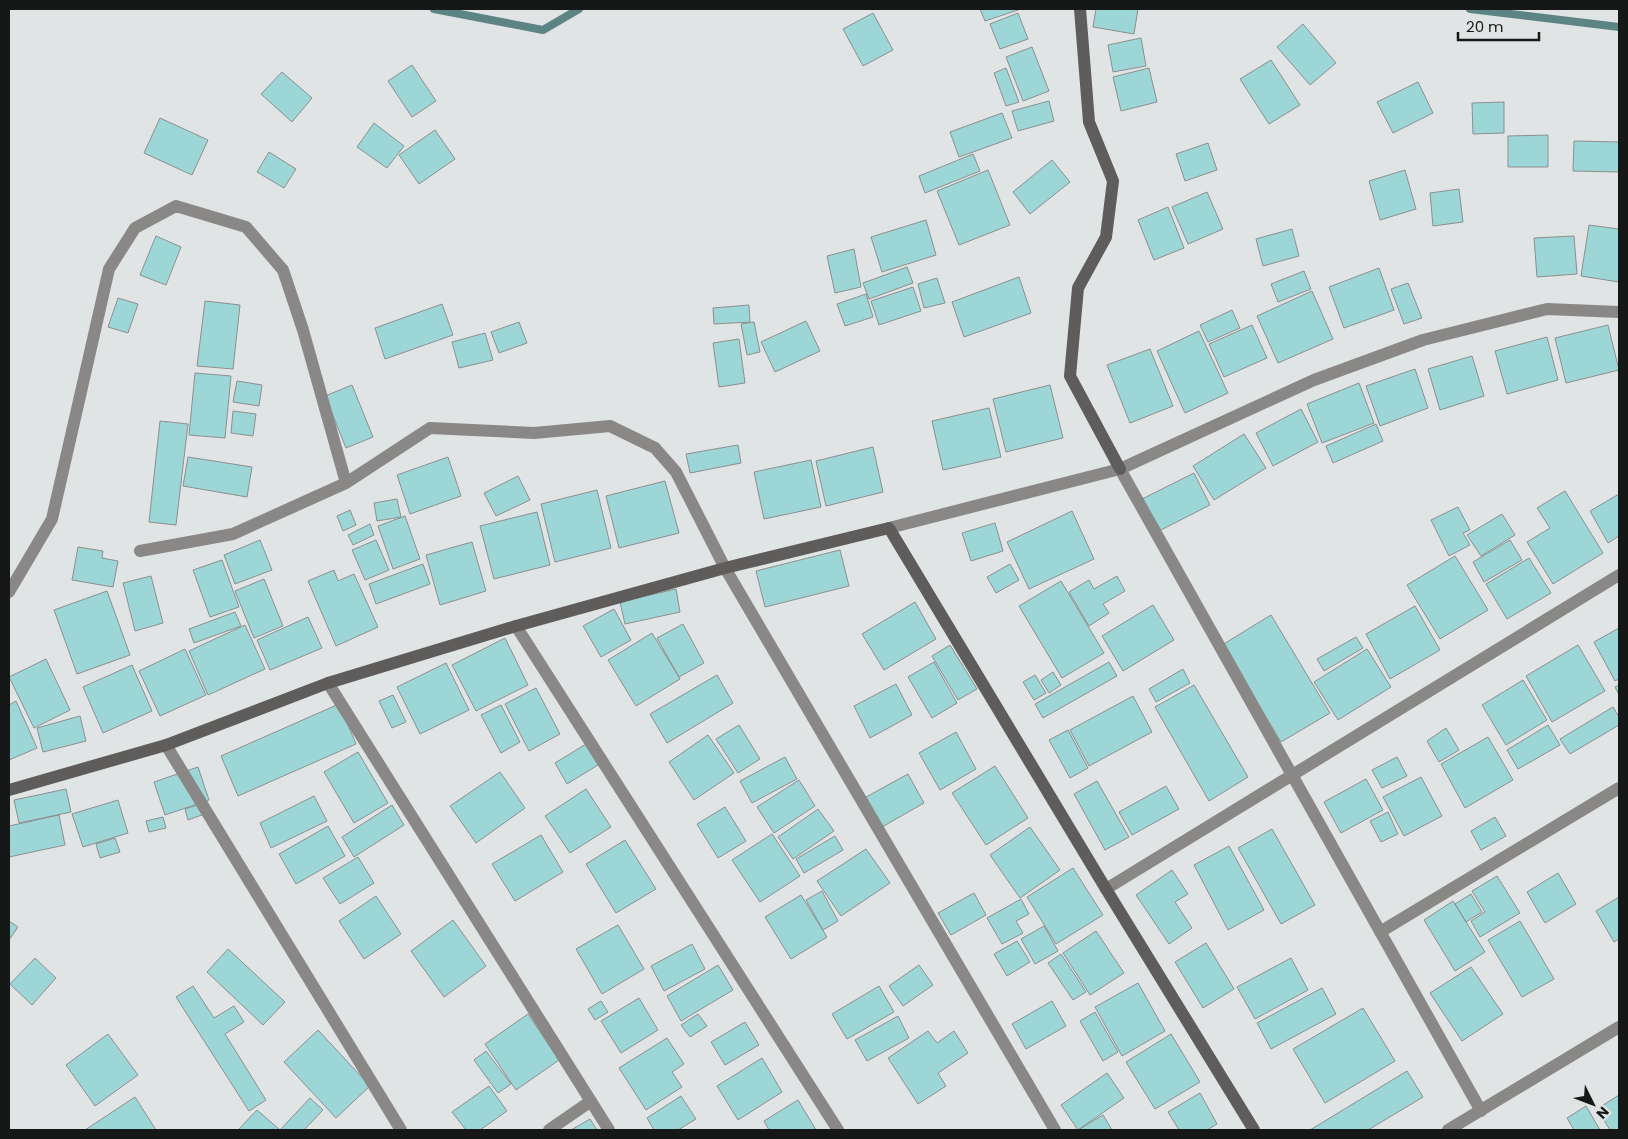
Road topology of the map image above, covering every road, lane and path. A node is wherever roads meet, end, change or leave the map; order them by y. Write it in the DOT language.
graph roads {
  1 [pos="1080,9"];
  2 [pos="1619,312"];
  3 [pos="1120,469"];
  4 [pos="346,482"];
  5 [pos="890,528"];
  6 [pos="140,551"];
  7 [pos="725,568"];
  8 [pos="1619,575"];
  9 [pos="9,592"];
  10 [pos="516,626"];
  11 [pos="328,682"];
  12 [pos="166,745"];
  13 [pos="1292,775"];
  14 [pos="1619,788"];
  15 [pos="9,790"];
  16 [pos="1106,889"];
  17 [pos="1380,932"];
  18 [pos="1619,1027"];
  19 [pos="591,1101"];
  20 [pos="1481,1111"];
  21 [pos="401,1130"];
  22 [pos="550,1130"];
  23 [pos="609,1130"];
  24 [pos="838,1130"];
  25 [pos="1055,1130"];
  26 [pos="1254,1130"];
  27 [pos="1448,1130"];
  1 -- 3 [label="main road"];
  2 -- 3 [label="street"];
  3 -- 5 [label="street"];
  3 -- 13 [label="street"];
  4 -- 6 [label="street"];
  4 -- 7 [label="street"];
  4 -- 9 [label="street"];
  5 -- 7 [label="main road"];
  5 -- 16 [label="main road"];
  7 -- 10 [label="main road"];
  7 -- 25 [label="street"];
  8 -- 13 [label="street"];
  10 -- 11 [label="main road"];
  10 -- 24 [label="street"];
  11 -- 12 [label="main road"];
  11 -- 19 [label="street"];
  12 -- 15 [label="main road"];
  12 -- 21 [label="street"];
  13 -- 16 [label="street"];
  13 -- 17 [label="street"];
  14 -- 17 [label="street"];
  16 -- 26 [label="main road"];
  17 -- 20 [label="street"];
  18 -- 20 [label="street"];
  19 -- 22 [label="street"];
  19 -- 23 [label="street"];
  20 -- 27 [label="street"];
}
